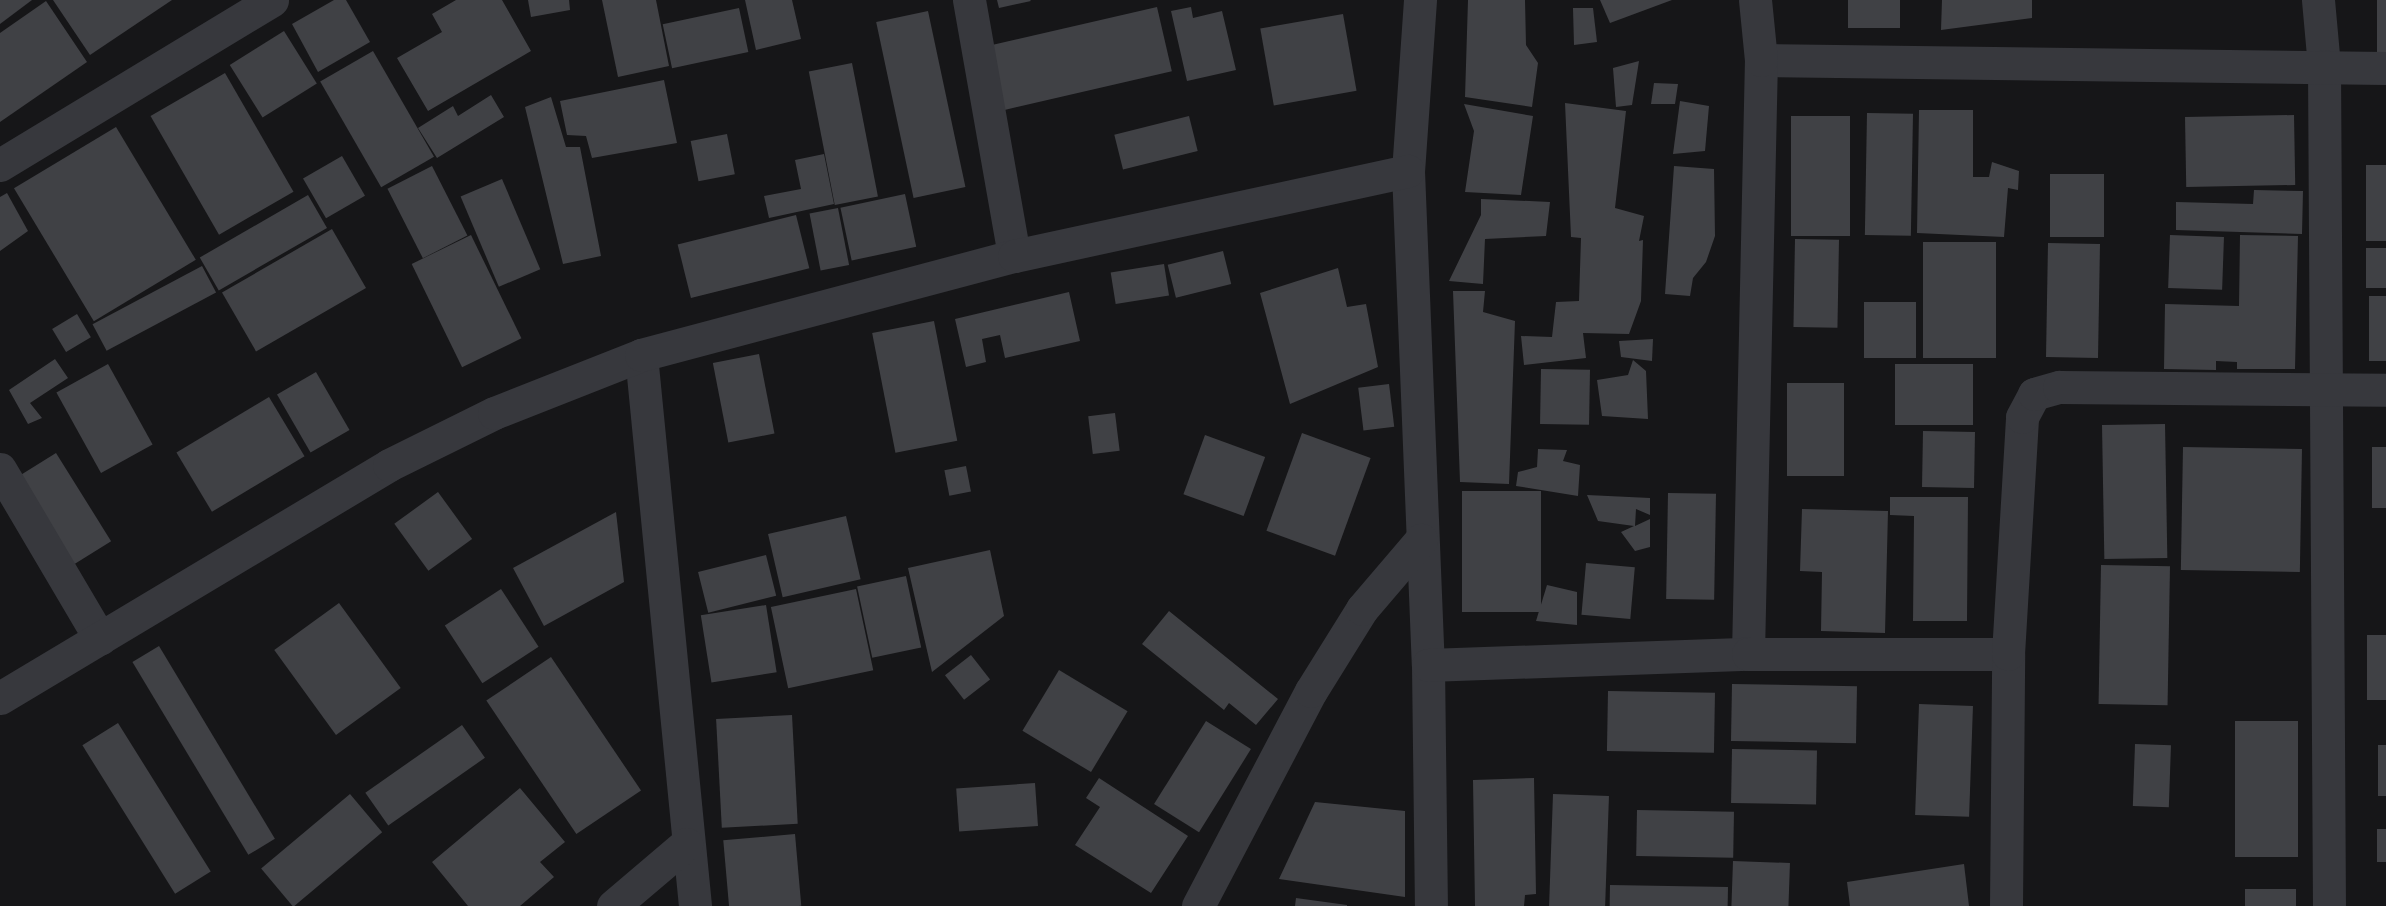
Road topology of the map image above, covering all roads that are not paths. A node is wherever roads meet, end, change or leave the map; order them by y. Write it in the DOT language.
graph roads {
  1 [pos="272,0"];
  2 [pos="969,0"];
  3 [pos="1420,0"];
  4 [pos="1755,0"];
  5 [pos="2318,0"];
  6 [pos="1761,60"];
  7 [pos="2324,66"];
  8 [pos="2386,68"];
  9 [pos="0,165"];
  10 [pos="1408,171"];
  11 [pos="1014,256"];
  12 [pos="641,355"];
  13 [pos="2326,390"];
  14 [pos="2386,390"];
  15 [pos="0,469"];
  16 [pos="1421,540"];
  17 [pos="100,639"];
  18 [pos="1748,654"];
  19 [pos="2008,654"];
  20 [pos="1428,665"];
  21 [pos="0,698"];
  22 [pos="686,844"];
  23 [pos="613,906"];
  24 [pos="694,906"];
  25 [pos="1198,906"];
  26 [pos="1431,906"];
  27 [pos="2006,906"];
  28 [pos="2329,906"];
  1 -- 9 [label="street"];
  2 -- 11 [label="street"];
  3 -- 10 [label="street"];
  4 -- 6 [label="street"];
  5 -- 7 [label="street"];
  6 -- 7 [label="street"];
  6 -- 18 [label="street"];
  7 -- 8 [label="street"];
  7 -- 13 [label="street"];
  10 -- 11 [label="street"];
  10 -- 16 [label="street"];
  11 -- 12 [label="street"];
  12 -- 17 [label="street"];
  12 -- 22 [label="street"];
  13 -- 14 [label="street"];
  13 -- 19 [label="street"];
  13 -- 28 [label="street"];
  15 -- 17 [label="street"];
  16 -- 20 [label="street"];
  16 -- 25 [label="street"];
  17 -- 21 [label="street"];
  18 -- 19 [label="street"];
  18 -- 20 [label="street"];
  19 -- 27 [label="street"];
  20 -- 26 [label="street"];
  22 -- 23 [label="street"];
  22 -- 24 [label="street"];
}
